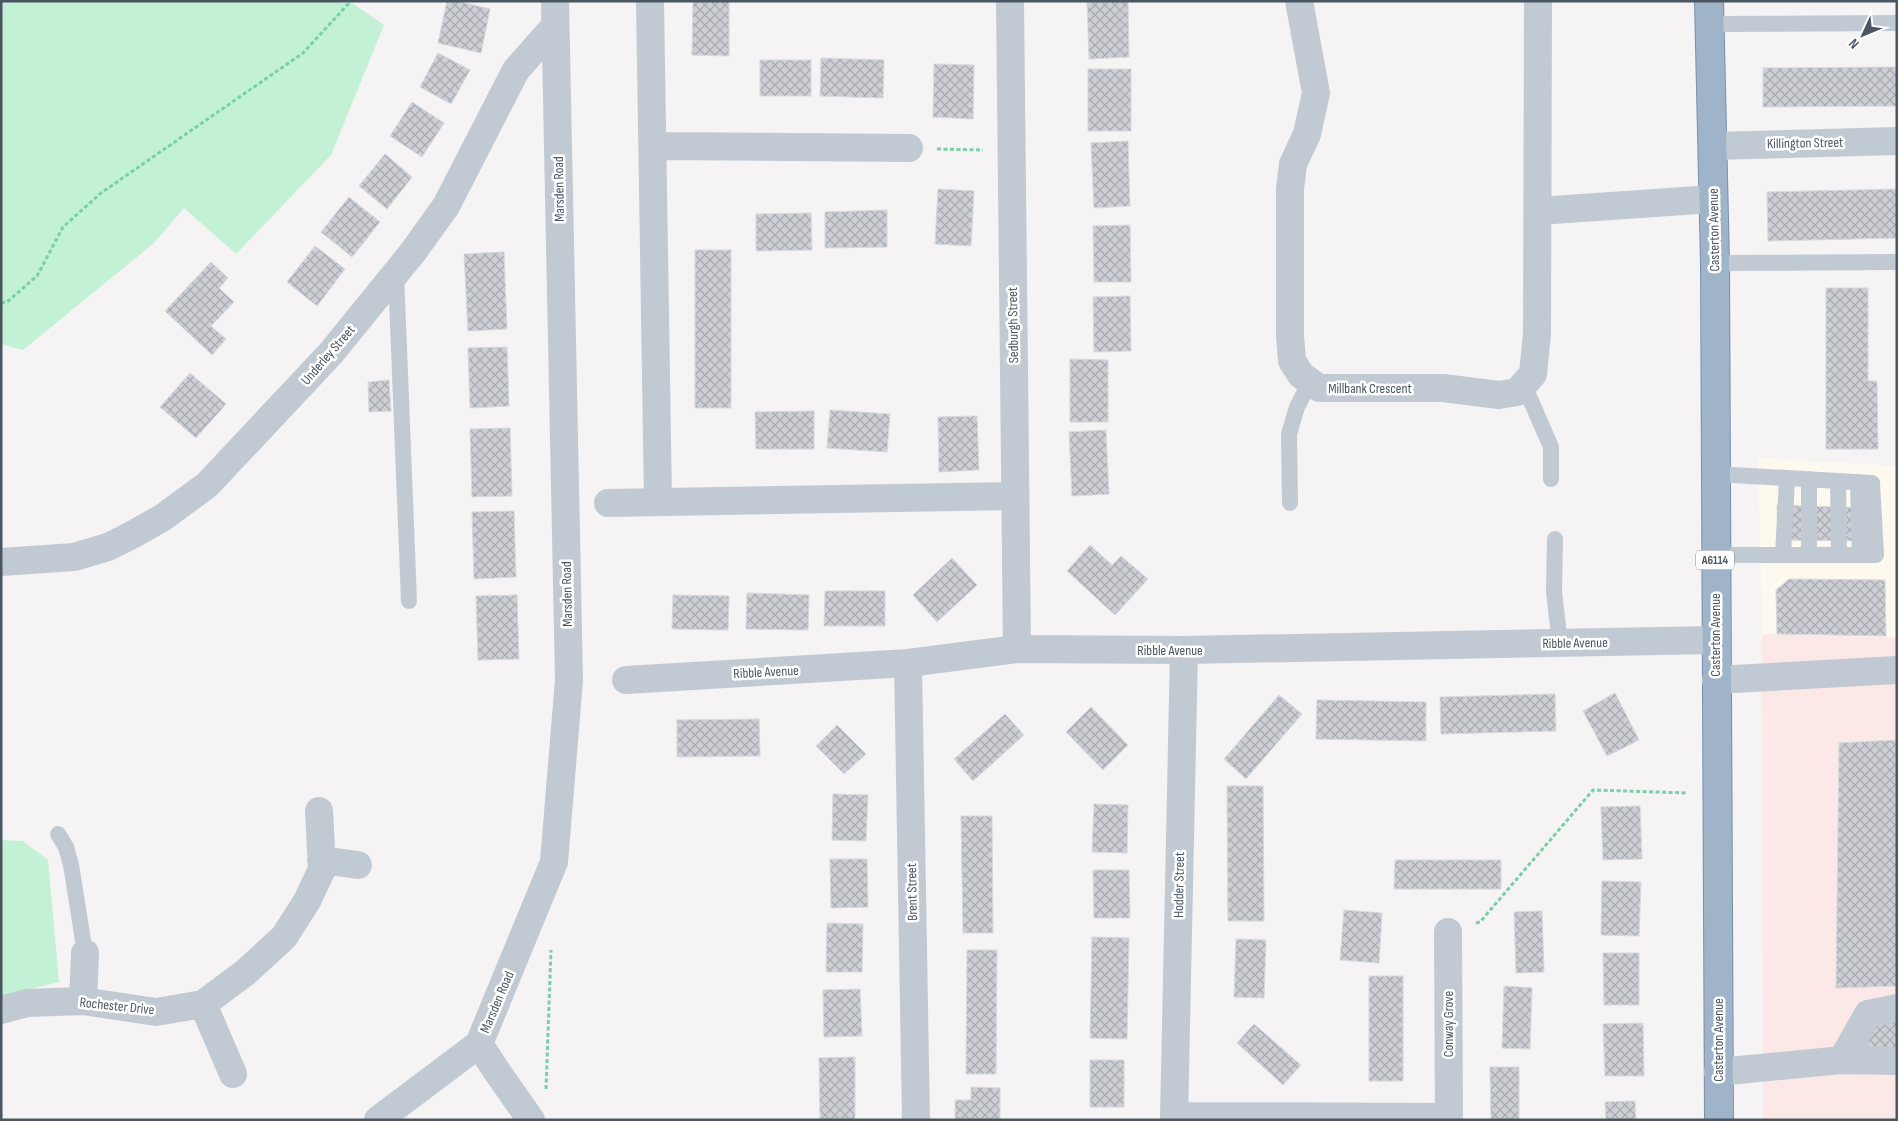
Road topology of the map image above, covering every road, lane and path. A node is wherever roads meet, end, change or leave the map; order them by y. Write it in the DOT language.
graph roads {
  1 [pos="351,1"];
  2 [pos="650,1"];
  3 [pos="1010,1"];
  4 [pos="1299,1"];
  5 [pos="1538,1"];
  6 [pos="1709,13"];
  7 [pos="555,14"];
  8 [pos="1897,23"];
  9 [pos="1897,141"];
  10 [pos="653,146"];
  11 [pos="1713,146"];
  12 [pos="910,148"];
  13 [pos="1012,150"];
  14 [pos="1714,200"];
  15 [pos="1538,211"];
  16 [pos="1897,262"];
  17 [pos="1715,263"];
  18 [pos="396,274"];
  19 [pos="1,303"];
  20 [pos="1310,382"];
  21 [pos="1524,384"];
  22 [pos="1715,474"];
  23 [pos="1787,478"];
  24 [pos="1551,479"];
  25 [pos="1809,479"];
  26 [pos="1838,481"];
  27 [pos="1015,496"];
  28 [pos="658,502"];
  29 [pos="608,503"];
  30 [pos="1290,503"];
  31 [pos="1555,539"];
  32 [pos="1715,555"];
  33 [pos="1783,555"];
  34 [pos="1809,555"];
  35 [pos="1839,555"];
  36 [pos="1,562"];
  37 [pos="408,601"];
  38 [pos="1716,640"];
  39 [pos="1560,643"];
  40 [pos="1017,649"];
  41 [pos="1184,650"];
  42 [pos="908,664"];
  43 [pos="1897,670"];
  44 [pos="626,680"];
  45 [pos="1716,680"];
  46 [pos="1716,794"];
  47 [pos="319,811"];
  48 [pos="58,834"];
  49 [pos="321,860"];
  50 [pos="358,864"];
  51 [pos="1480,922"];
  52 [pos="1448,932"];
  53 [pos="551,941"];
  54 [pos="85,953"];
  55 [pos="83,1001"];
  56 [pos="203,1004"];
  57 [pos="1897,1008"];
  58 [pos="1,1010"];
  59 [pos="479,1044"];
  60 [pos="1842,1060"];
  61 [pos="1897,1061"];
  62 [pos="1718,1072"];
  63 [pos="233,1074"];
  64 [pos="546,1090"];
  65 [pos="1174,1118"];
  66 [pos="1449,1118"];
  67 [pos="378,1120"];
  68 [pos="531,1120"];
  69 [pos="916,1120"];
  70 [pos="1719,1120"];
  1 -- 19 [label="path"];
  2 -- 10 [label="street"];
  3 -- 13 [label="street, Sedburgh Street"];
  4 -- 20 [label="street, Millbank Crescent"];
  5 -- 15 [label="street"];
  6 -- 8 [label="lane"];
  6 -- 11 [label="highway, Casterton Avenue / A6114"];
  7 -- 18 [label="street, Underley Street"];
  7 -- 59 [label="street, Marsden Road"];
  9 -- 11 [label="street, Killington Street"];
  10 -- 12 [label="street"];
  10 -- 28 [label="street"];
  11 -- 14 [label="highway, Casterton Avenue / A6114"];
  12 -- 13 [label="path"];
  13 -- 27 [label="street, Sedburgh Street"];
  14 -- 15 [label="street"];
  14 -- 17 [label="highway, Casterton Avenue / A6114"];
  15 -- 21 [label="street"];
  16 -- 17 [label="lane"];
  17 -- 22 [label="highway, Casterton Avenue / A6114"];
  18 -- 36 [label="street, Underley Street"];
  18 -- 37 [label="lane"];
  20 -- 21 [label="street, Millbank Crescent"];
  20 -- 30 [label="lane"];
  21 -- 24 [label="lane"];
  22 -- 23 [label="lane"];
  22 -- 32 [label="highway, Casterton Avenue / A6114"];
  23 -- 25 [label="lane"];
  23 -- 33 [label="lane"];
  25 -- 26 [label="lane"];
  25 -- 34 [label="lane"];
  26 -- 35 [label="lane"];
  26 -- 35 [label="lane"];
  27 -- 28 [label="street"];
  27 -- 40 [label="street, Sedburgh Street"];
  28 -- 29 [label="street"];
  31 -- 39 [label="lane"];
  32 -- 33 [label="lane"];
  32 -- 38 [label="highway, Casterton Avenue / A6114"];
  33 -- 34 [label="lane"];
  34 -- 35 [label="lane"];
  38 -- 39 [label="street, Ribble Avenue"];
  38 -- 45 [label="highway, Casterton Avenue / A6114"];
  39 -- 41 [label="street, Ribble Avenue"];
  40 -- 41 [label="street, Ribble Avenue"];
  40 -- 42 [label="street, Ribble Avenue"];
  41 -- 65 [label="street, Hodder Street"];
  42 -- 44 [label="street, Ribble Avenue"];
  42 -- 69 [label="street, Brent Street"];
  43 -- 45 [label="street"];
  45 -- 46 [label="highway, Casterton Avenue / A6114"];
  46 -- 51 [label="path"];
  46 -- 62 [label="highway, Casterton Avenue / A6114"];
  47 -- 49 [label="street, Rochester Drive"];
  48 -- 54 [label="lane"];
  49 -- 50 [label="street"];
  49 -- 56 [label="street, Rochester Drive"];
  52 -- 66 [label="street, Conway Grove"];
  53 -- 64 [label="path"];
  54 -- 55 [label="street"];
  55 -- 56 [label="street, Rochester Drive"];
  55 -- 58 [label="street, Rochester Drive"];
  56 -- 63 [label="street"];
  57 -- 60 [label="street"];
  59 -- 67 [label="street, Marsden Road"];
  59 -- 68 [label="street"];
  60 -- 61 [label="street"];
  60 -- 62 [label="street"];
  62 -- 70 [label="highway, Casterton Avenue / A6114"];
  65 -- 66 [label="street, Conway Grove"];
}
